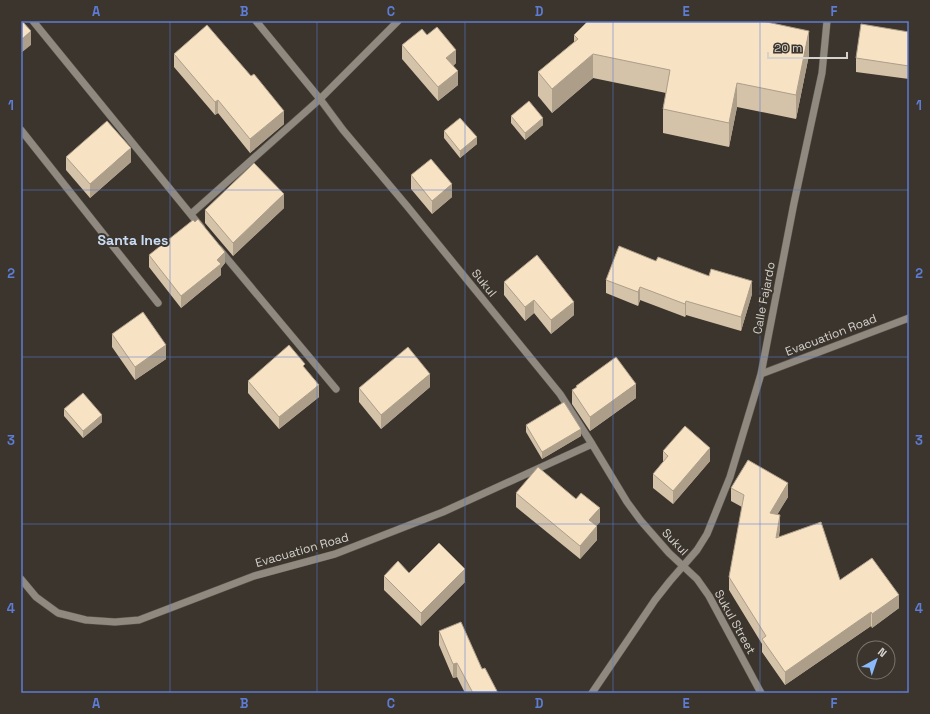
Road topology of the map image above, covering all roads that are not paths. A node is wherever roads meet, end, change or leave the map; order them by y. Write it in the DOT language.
graph roads {
  1 [pos="33,21"];
  2 [pos="256,21"];
  3 [pos="398,21"];
  4 [pos="827,21"];
  5 [pos="320,99"];
  6 [pos="21,130"];
  7 [pos="191,214"];
  8 [pos="206,232"];
  9 [pos="216,244"];
  10 [pos="158,303"];
  11 [pos="909,318"];
  12 [pos="761,374"];
  13 [pos="336,389"];
  14 [pos="592,444"];
  15 [pos="683,566"];
  16 [pos="21,579"];
  17 [pos="592,693"];
  18 [pos="761,693"];
  1 -- 7 [label="street"];
  2 -- 5 [label="street, Sukul"];
  3 -- 5 [label="street"];
  4 -- 12 [label="street, Calle Fajardo"];
  5 -- 7 [label="street"];
  5 -- 14 [label="street, Sukul"];
  6 -- 10 [label="street"];
  7 -- 8 [label="street"];
  9 -- 13 [label="street"];
  11 -- 12 [label="street, Evacuation Road"];
  12 -- 15 [label="street, Calle Fajardo"];
  14 -- 15 [label="street, Sukul"];
  14 -- 16 [label="street, Evacuation Road"];
  15 -- 17 [label="street, Calle Fajardo"];
  15 -- 18 [label="street, Sukul Street"];
}
